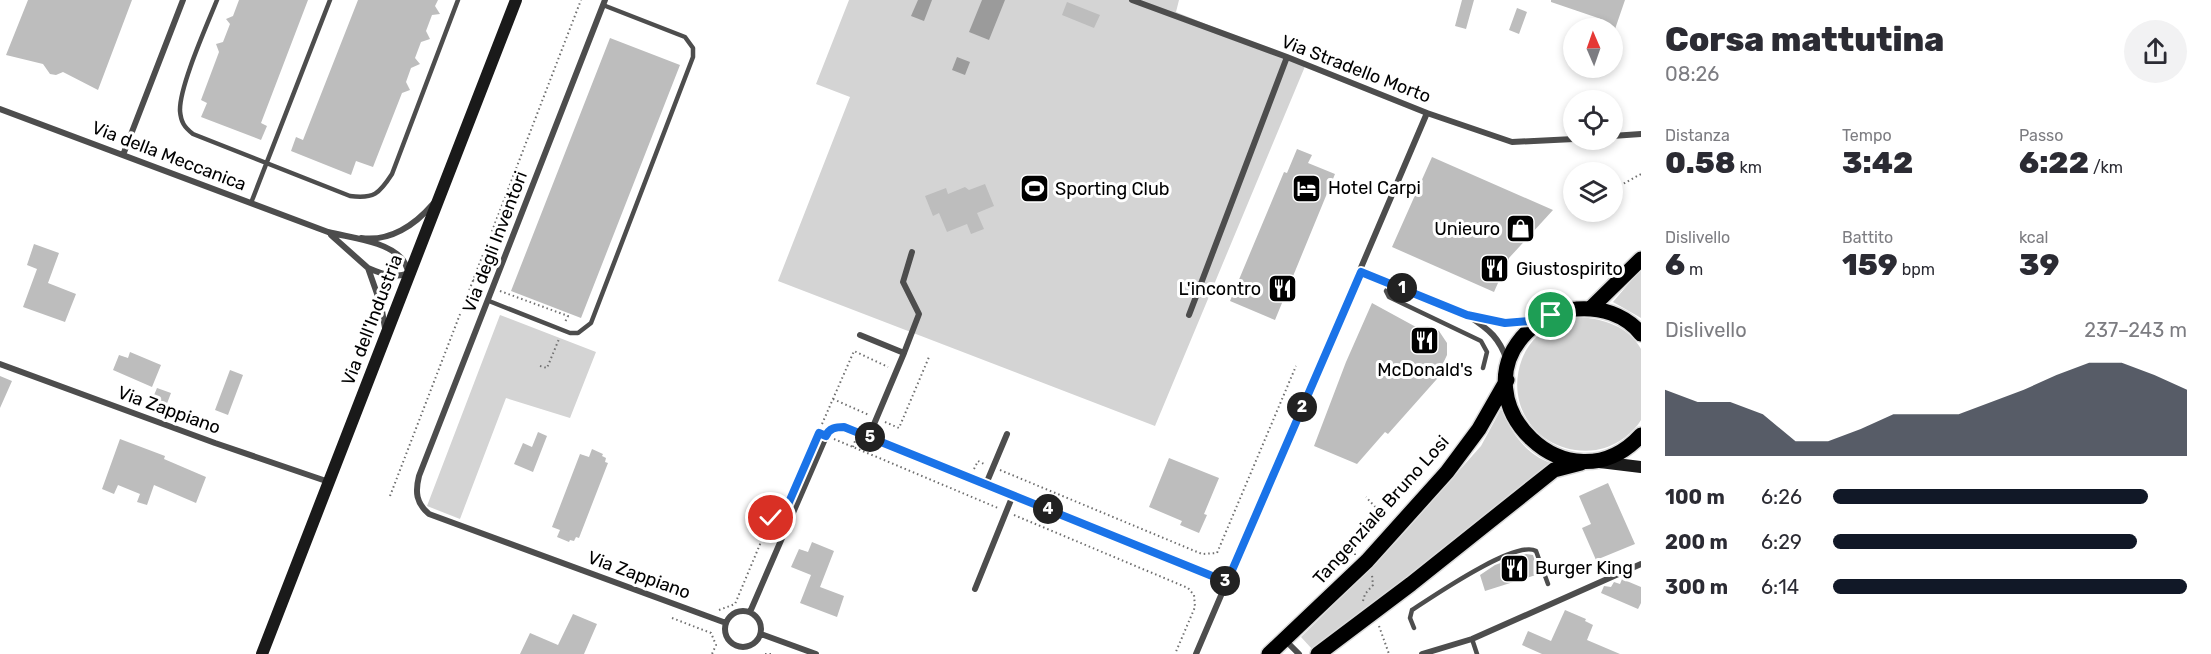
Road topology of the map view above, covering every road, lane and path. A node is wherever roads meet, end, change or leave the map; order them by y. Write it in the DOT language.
graph roads {
  1 [pos="183,0"];
  2 [pos="217,0"];
  3 [pos="330,0"];
  4 [pos="458,0"];
  5 [pos="516,0"];
  6 [pos="581,0"];
  7 [pos="1132,0"];
  8 [pos="604,2"];
  9 [pos="1287,57"];
  10 [pos="0,109"];
  11 [pos="1427,113"];
  12 [pos="1641,134"];
  13 [pos="1623,135"];
  14 [pos="1563,140"];
  15 [pos="123,155"];
  16 [pos="266,163"];
  17 [pos="1641,174"];
  18 [pos="1623,184"];
  19 [pos="438,198"];
  20 [pos="251,203"];
  21 [pos="328,232"];
  22 [pos="912,252"];
  23 [pos="1641,259"];
  24 [pos="368,268"];
  25 [pos="1361,272"];
  26 [pos="410,273"];
  27 [pos="473,280"];
  28 [pos="1390,284"];
  29 [pos="494,288"];
  30 [pos="489,301"];
  31 [pos="1591,308"];
  32 [pos="1568,309"];
  33 [pos="1189,315"];
  34 [pos="1467,315"];
  35 [pos="562,330"];
  36 [pos="1641,334"];
  37 [pos="860,335"];
  38 [pos="385,337"];
  39 [pos="904,353"];
  40 [pos="0,364"];
  41 [pos="540,366"];
  42 [pos="1296,366"];
  43 [pos="1483,368"];
  44 [pos="1507,374"];
  45 [pos="884,376"];
  46 [pos="859,432"];
  47 [pos="1007,434"];
  48 [pos="1641,435"];
  49 [pos="826,436"];
  50 [pos="869,436"];
  51 [pos="853,447"];
  52 [pos="1593,461"];
  53 [pos="993,467"];
  54 [pos="1641,467"];
  55 [pos="970,477"];
  56 [pos="329,482"];
  57 [pos="986,484"];
  58 [pos="963,493"];
  59 [pos="416,495"];
  60 [pos="1013,495"];
  61 [pos="390,496"];
  62 [pos="1006,512"];
  63 [pos="783,516"];
  64 [pos="1641,564"];
  65 [pos="1227,582"];
  66 [pos="1548,584"];
  67 [pos="975,589"];
  68 [pos="717,611"];
  69 [pos="750,612"];
  70 [pos="672,618"];
  71 [pos="726,623"];
  72 [pos="1414,628"];
  73 [pos="761,634"];
  74 [pos="1472,639"];
  75 [pos="1285,640"];
  76 [pos="735,646"];
  77 [pos="262,654"];
  78 [pos="712,654"];
  79 [pos="731,654"];
  80 [pos="765,654"];
  81 [pos="771,654"];
  82 [pos="816,654"];
  83 [pos="1175,654"];
  84 [pos="1196,654"];
  85 [pos="1269,654"];
  86 [pos="1299,654"];
  87 [pos="1318,654"];
  88 [pos="1422,654"];
  89 [pos="1477,654"];
  1 -- 15 [label="street"];
  2 -- 16 [label="lane"];
  3 -- 16 [label="lane"];
  4 -- 16 [label="lane"];
  5 -- 19 [label="street, Via dell'Industria"];
  6 -- 27 [label="path"];
  7 -- 9 [label="street, Via Stradello Morto"];
  8 -- 29 [label="street, Via degli Inventori"];
  8 -- 35 [label="lane"];
  9 -- 11 [label="street, Via Stradello Morto"];
  9 -- 33 [label="street"];
  10 -- 15 [label="street, Via della Meccanica"];
  11 -- 14 [label="street, Via Stradello Morto"];
  11 -- 25 [label="street"];
  12 -- 13 [label="street"];
  15 -- 20 [label="street, Via della Meccanica"];
  16 -- 20 [label="lane"];
  17 -- 18 [label="path"];
  19 -- 21 [label="street, Via della Meccanica"];
  19 -- 26 [label="street, Via dell'Industria"];
  20 -- 21 [label="street, Via della Meccanica"];
  21 -- 24 [label="street, Via della Meccanica"];
  21 -- 26 [label="street, Via della Meccanica"];
  22 -- 39 [label="street"];
  23 -- 31 [label="main road"];
  24 -- 26 [label="street, Via della Meccanica"];
  24 -- 38 [label="street, Via della Meccanica"];
  25 -- 28 [label="street"];
  25 -- 65 [label="street"];
  26 -- 38 [label="street, Via dell'Industria"];
  27 -- 29 [label="path"];
  27 -- 61 [label="path"];
  28 -- 34 [label="street"];
  28 -- 43 [label="lane"];
  29 -- 30 [label="street, Via degli Inventori"];
  29 -- 35 [label="path"];
  30 -- 35 [label="lane"];
  30 -- 59 [label="street, Via degli Inventori"];
  31 -- 32 [label="main road, Tangenziale Bruno Losi"];
  31 -- 36 [label="main road, Tangenziale Bruno Losi"];
  32 -- 34 [label="street"];
  32 -- 44 [label="main road, Tangenziale Bruno Losi"];
  34 -- 44 [label="street"];
  35 -- 41 [label="path"];
  37 -- 39 [label="street"];
  38 -- 56 [label="street, Via dell'Industria"];
  39 -- 50 [label="street"];
  40 -- 56 [label="street, Via Zappiano"];
  42 -- 53 [label="path"];
  44 -- 52 [label="main road"];
  44 -- 75 [label="main road, Tangenziale Bruno Losi"];
  45 -- 49 [label="path"];
  46 -- 49 [label="street"];
  46 -- 50 [label="street"];
  46 -- 51 [label="path"];
  47 -- 53 [label="street"];
  48 -- 52 [label="main road"];
  49 -- 51 [label="path"];
  49 -- 69 [label="street"];
  50 -- 55 [label="street"];
  51 -- 58 [label="path"];
  52 -- 54 [label="street"];
  52 -- 87 [label="main road"];
  53 -- 55 [label="path"];
  53 -- 57 [label="street"];
  55 -- 57 [label="street"];
  55 -- 58 [label="path"];
  56 -- 77 [label="street, Via dell'Industria"];
  57 -- 60 [label="street"];
  58 -- 62 [label="path"];
  59 -- 71 [label="street, Via Zappiano"];
  60 -- 62 [label="street"];
  60 -- 65 [label="street"];
  62 -- 67 [label="street"];
  62 -- 83 [label="path"];
  63 -- 68 [label="path"];
  64 -- 74 [label="street"];
  65 -- 84 [label="street"];
  66 -- 72 [label="lane"];
  69 -- 71 [label="street"];
  69 -- 73 [label="street"];
  70 -- 78 [label="path"];
  71 -- 76 [label="street"];
  73 -- 76 [label="street"];
  73 -- 82 [label="street"];
  74 -- 88 [label="street"];
  74 -- 89 [label="lane"];
  75 -- 85 [label="main road, Tangenziale Bruno Losi"];
  75 -- 86 [label="street"];
  76 -- 79 [label="street"];
  80 -- 81 [label="path"];
}
